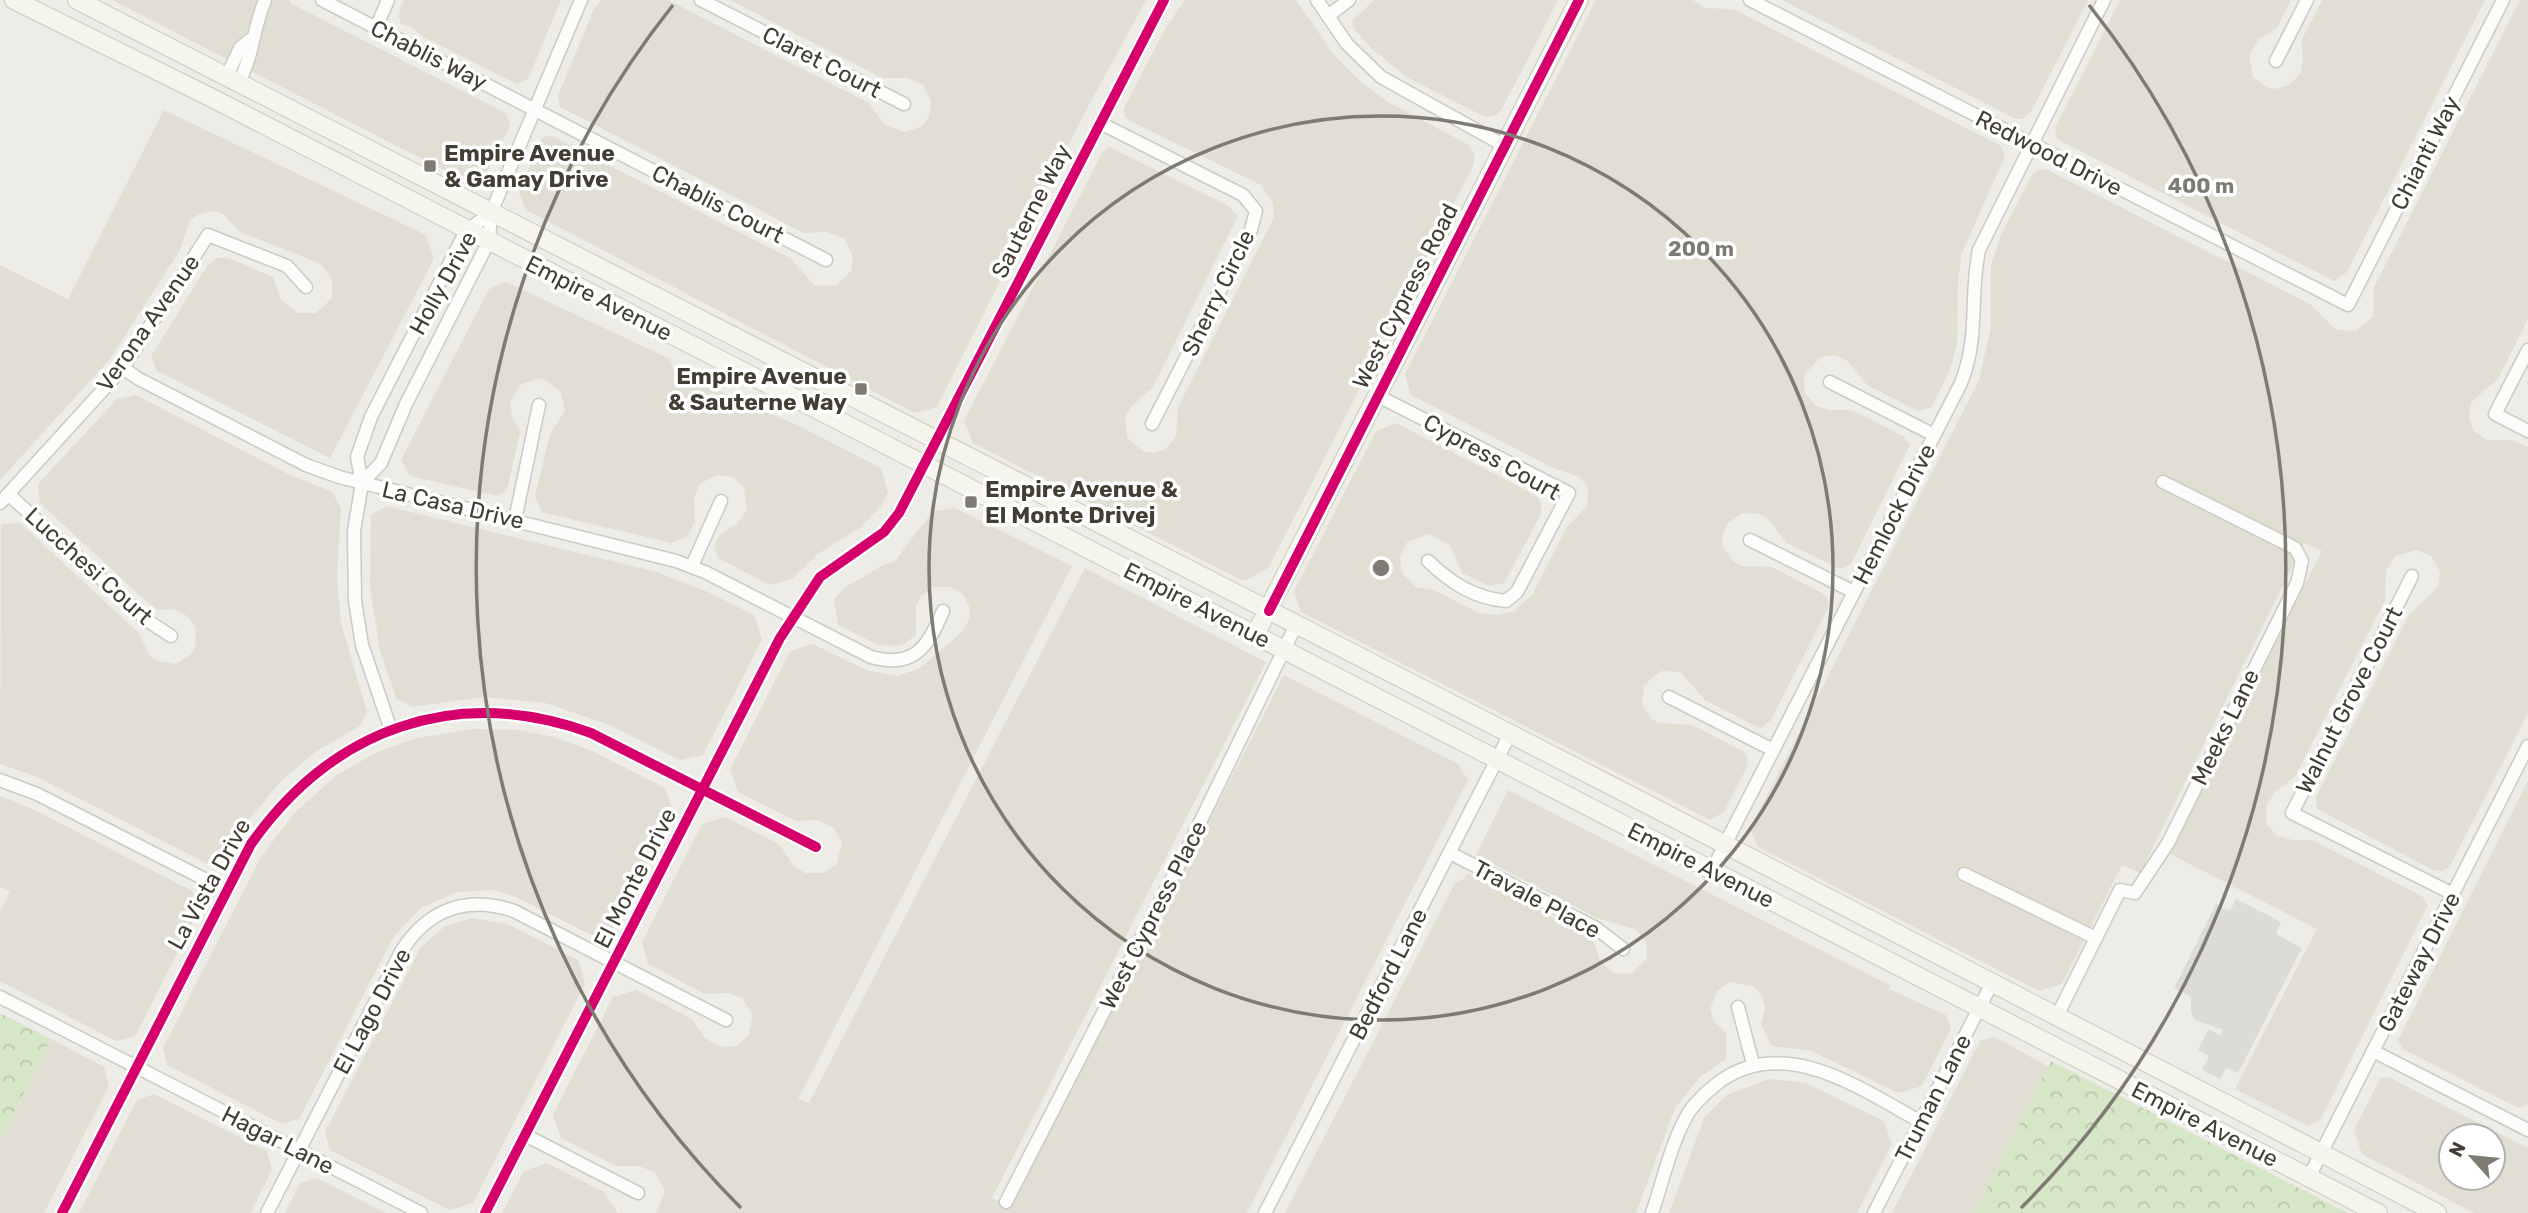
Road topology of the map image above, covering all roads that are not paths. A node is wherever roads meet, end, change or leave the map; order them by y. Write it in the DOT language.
graph roads {
  1 [pos="15,0"];
  2 [pos="77,0"];
  3 [pos="265,0"];
  4 [pos="322,0"];
  5 [pos="388,0"];
  6 [pos="581,0"];
  7 [pos="701,0"];
  8 [pos="1164,0"];
  9 [pos="1317,0"];
  10 [pos="1349,0"];
  11 [pos="1579,0"];
  12 [pos="1750,0"];
  13 [pos="2104,0"];
  14 [pos="2307,0"];
  15 [pos="2503,0"];
  16 [pos="1328,16"];
  17 [pos="376,28"];
  18 [pos="138,61"];
  19 [pos="2276,61"];
  20 [pos="232,81"];
  21 [pos="904,104"];
  22 [pos="536,110"];
  23 [pos="1100,123"];
  24 [pos="2030,144"];
  25 [pos="1505,146"];
  26 [pos="491,213"];
  27 [pos="466,231"];
  28 [pos="489,241"];
  29 [pos="826,260"];
  30 [pos="306,287"];
  31 [pos="2348,305"];
  32 [pos="2528,350"];
  33 [pos="123,368"];
  34 [pos="1830,382"];
  35 [pos="1378,396"];
  36 [pos="539,405"];
  37 [pos="1152,424"];
  38 [pos="2528,431"];
  39 [pos="1934,435"];
  40 [pos="937,443"];
  41 [pos="924,466"];
  42 [pos="2163,482"];
  43 [pos="362,483"];
  44 [pos="4,498"];
  45 [pos="721,501"];
  46 [pos="514,520"];
  47 [pos="1750,540"];
  48 [pos="1428,561"];
  49 [pos="692,566"];
  50 [pos="2412,576"];
  51 [pos="1854,592"];
  52 [pos="943,611"];
  53 [pos="1269,611"];
  54 [pos="792,618"];
  55 [pos="1296,625"];
  56 [pos="1255,635"];
  57 [pos="171,636"];
  58 [pos="1284,650"];
  59 [pos="1669,697"];
  60 [pos="391,730"];
  61 [pos="1510,734"];
  62 [pos="2528,746"];
  63 [pos="1773,750"];
  64 [pos="1497,759"];
  65 [pos="0,780"];
  66 [pos="703,790"];
  67 [pos="1724,846"];
  68 [pos="816,847"];
  69 [pos="1450,853"];
  70 [pos="1712,870"];
  71 [pos="1964,874"];
  72 [pos="226,890"];
  73 [pos="2452,894"];
  74 [pos="2096,938"];
  75 [pos="1623,949"];
  76 [pos="615,963"];
  77 [pos="1993,983"];
  78 [pos="0,998"];
  79 [pos="1738,1007"];
  80 [pos="1979,1008"];
  81 [pos="2057,1016"];
  82 [pos="726,1020"];
  83 [pos="2373,1051"];
  84 [pos="1754,1064"];
  85 [pos="136,1067"];
  86 [pos="1921,1122"];
  87 [pos="2528,1130"];
  88 [pos="525,1135"];
  89 [pos="299,1151"];
  90 [pos="2322,1152"];
  91 [pos="2309,1177"];
  92 [pos="638,1193"];
  93 [pos="1006,1202"];
  94 [pos="62,1213"];
  95 [pos="267,1213"];
  96 [pos="421,1213"];
  97 [pos="485,1213"];
  98 [pos="1265,1213"];
  99 [pos="1652,1213"];
  100 [pos="1874,1213"];
  101 [pos="2378,1213"];
  102 [pos="2437,1213"];
  1 -- 18 [label="main road, Empire Avenue"];
  2 -- 20 [label="main road, Empire Avenue"];
  3 -- 20 [label="street"];
  4 -- 17 [label="street, Chablis Way"];
  5 -- 17 [label="street"];
  6 -- 22 [label="street"];
  7 -- 21 [label="street, Claret Court"];
  8 -- 23 [label="street, Sauterne Way"];
  9 -- 16 [label="street"];
  10 -- 16 [label="street"];
  11 -- 25 [label="main road, West Cypress Road"];
  12 -- 24 [label="street, Redwood Drive"];
  13 -- 24 [label="street, Hemlock Drive"];
  14 -- 19 [label="street"];
  15 -- 31 [label="street, Chianti Way"];
  16 -- 25 [label="street"];
  17 -- 22 [label="street, Chablis Way"];
  18 -- 20 [label="main road"];
  18 -- 27 [label="main road, Empire Avenue"];
  20 -- 26 [label="main road, Empire Avenue"];
  22 -- 26 [label="street"];
  22 -- 29 [label="street, Chablis Court"];
  23 -- 37 [label="street, Sherry Circle"];
  23 -- 40 [label="street, Sauterne Way"];
  24 -- 31 [label="street, Redwood Drive"];
  24 -- 39 [label="street, Hemlock Drive"];
  25 -- 35 [label="main road, West Cypress Road"];
  26 -- 27 [label="street, Holly Drive"];
  26 -- 28 [label="street, Holly Drive"];
  26 -- 40 [label="main road, Empire Avenue"];
  27 -- 28 [label="main road, Empire Avenue"];
  27 -- 43 [label="street, Holly Drive"];
  28 -- 41 [label="main road, Empire Avenue"];
  28 -- 43 [label="street, Holly Drive"];
  30 -- 33 [label="street, Verona Avenue"];
  32 -- 38 [label="street"];
  33 -- 43 [label="street, La Casa Drive"];
  33 -- 44 [label="street, Verona Avenue"];
  34 -- 39 [label="street"];
  35 -- 48 [label="street, Cypress Court"];
  35 -- 53 [label="main road, West Cypress Road"];
  36 -- 46 [label="street"];
  39 -- 51 [label="street, Hemlock Drive"];
  40 -- 41 [label="street, El Monte Drive"];
  40 -- 53 [label="main road, Empire Avenue"];
  41 -- 54 [label="street, El Monte Drive"];
  41 -- 56 [label="main road, Empire Avenue"];
  42 -- 74 [label="street, Meeks Lane"];
  43 -- 46 [label="street, La Casa Drive"];
  43 -- 60 [label="street, Holly Drive"];
  44 -- 57 [label="street, Lucchesi Court"];
  45 -- 49 [label="street"];
  46 -- 49 [label="street, La Casa Drive"];
  47 -- 51 [label="street"];
  49 -- 54 [label="street, La Casa Drive"];
  50 -- 73 [label="street, Walnut Grove Court"];
  51 -- 63 [label="street, Hemlock Drive"];
  52 -- 54 [label="street, La Casa Drive"];
  53 -- 55 [label="main road, Empire Avenue"];
  53 -- 56 [label="main road, West Cypress Road"];
  54 -- 66 [label="street, El Monte Drive"];
  55 -- 58 [label="street, West Cypress Place"];
  55 -- 61 [label="main road, Empire Avenue"];
  56 -- 58 [label="main road, Empire Avenue"];
  58 -- 64 [label="main road, Empire Avenue"];
  58 -- 93 [label="street, West Cypress Place"];
  59 -- 63 [label="street"];
  60 -- 66 [label="street, La Vista Drive"];
  60 -- 72 [label="street, La Vista Drive"];
  61 -- 64 [label="street, Bedford Lane"];
  61 -- 67 [label="main road, Empire Avenue"];
  62 -- 73 [label="street, Gateway Drive"];
  63 -- 67 [label="street, Hemlock Drive"];
  64 -- 69 [label="street, Bedford Lane"];
  64 -- 70 [label="main road, Empire Avenue"];
  65 -- 72 [label="street"];
  66 -- 68 [label="street, La Vista Drive"];
  66 -- 76 [label="street, El Monte Drive"];
  67 -- 70 [label="street, Hemlock Drive"];
  67 -- 77 [label="main road, Empire Avenue"];
  69 -- 75 [label="street, Travale Place"];
  69 -- 98 [label="street, Bedford Lane"];
  70 -- 80 [label="main road, Empire Avenue"];
  71 -- 74 [label="street"];
  72 -- 85 [label="street, La Vista Drive"];
  73 -- 83 [label="street, Gateway Drive"];
  74 -- 81 [label="street, Meeks Lane"];
  76 -- 82 [label="street, El Lago Drive"];
  76 -- 88 [label="street, El Monte Drive"];
  76 -- 89 [label="street, El Lago Drive"];
  77 -- 80 [label="street, Truman Lane"];
  77 -- 81 [label="main road, Empire Avenue"];
  78 -- 85 [label="street, Hagar Lane"];
  79 -- 84 [label="street"];
  80 -- 86 [label="street, Truman Lane"];
  80 -- 91 [label="main road, Empire Avenue"];
  81 -- 90 [label="main road, Empire Avenue"];
  83 -- 87 [label="street"];
  83 -- 90 [label="street, Gateway Drive"];
  84 -- 86 [label="street"];
  84 -- 99 [label="street"];
  85 -- 89 [label="street, Hagar Lane"];
  85 -- 94 [label="street, La Vista Drive"];
  86 -- 100 [label="street, Truman Lane"];
  88 -- 92 [label="street"];
  88 -- 97 [label="street, El Monte Drive"];
  89 -- 95 [label="street, El Lago Drive"];
  89 -- 96 [label="street, Hagar Lane"];
  90 -- 91 [label="street, Gateway Drive"];
  90 -- 102 [label="main road, Empire Avenue"];
  91 -- 101 [label="main road, Empire Avenue"];
}
